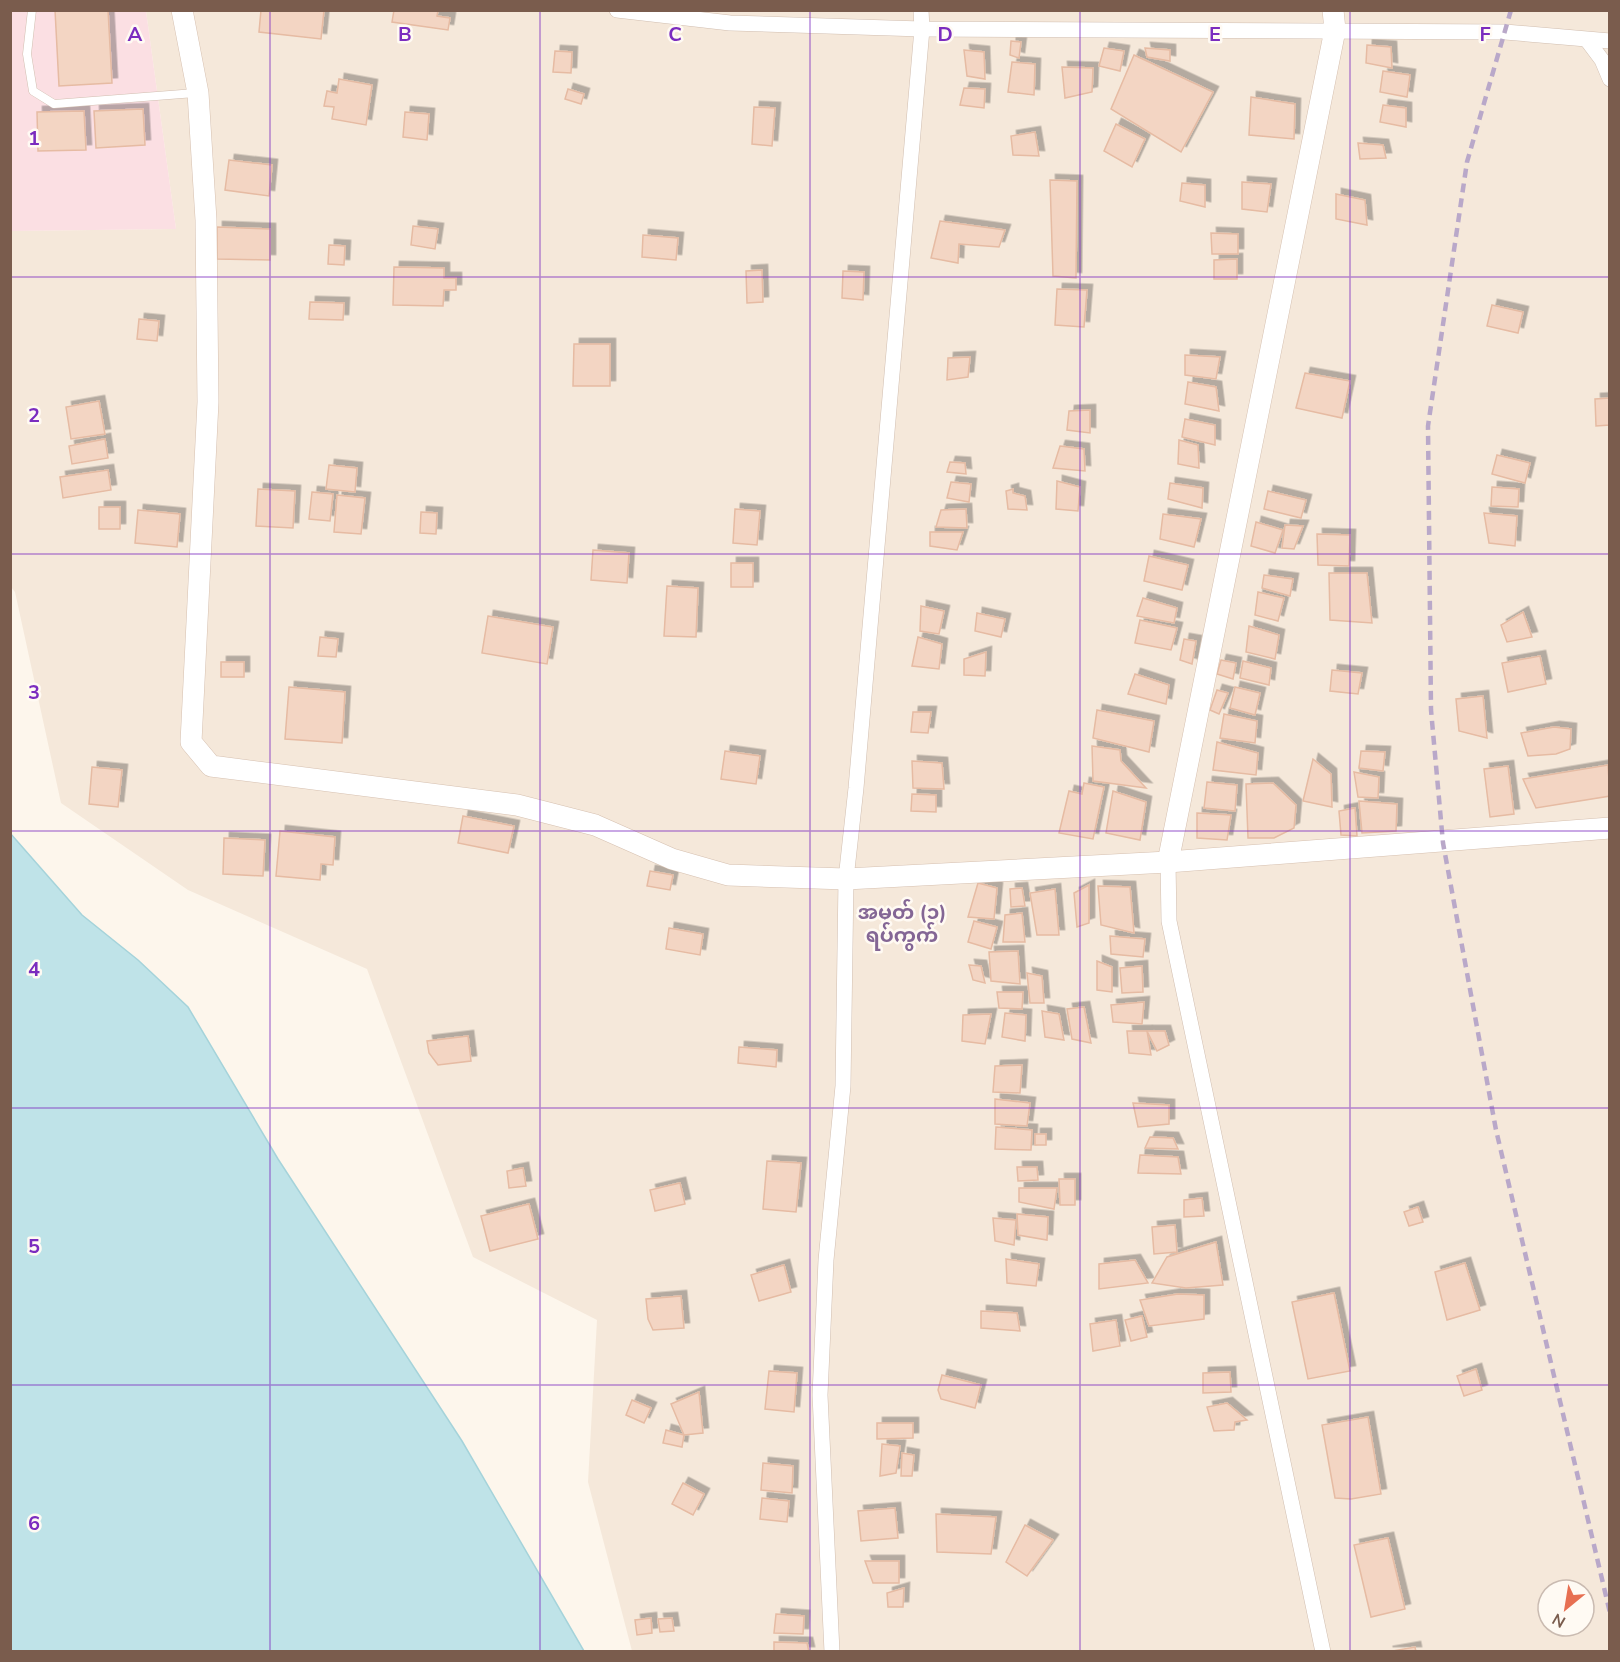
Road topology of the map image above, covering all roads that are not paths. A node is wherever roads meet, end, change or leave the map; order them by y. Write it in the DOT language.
graph roads {
  1 [pos="32,10"];
  2 [pos="182,10"];
  3 [pos="616,10"];
  4 [pos="921,10"];
  5 [pos="1334,20"];
  6 [pos="922,29"];
  7 [pos="1587,40"];
  8 [pos="1610,41"];
  9 [pos="1610,79"];
  10 [pos="198,93"];
  11 [pos="1610,828"];
  12 [pos="1168,862"];
  13 [pos="846,879"];
  14 [pos="832,1652"];
  15 [pos="1323,1652"];
  1 -- 10 [label="lane"];
  2 -- 10 [label="street"];
  3 -- 6 [label="street"];
  4 -- 6 [label="street"];
  5 -- 6 [label="street"];
  5 -- 7 [label="street"];
  5 -- 12 [label="street"];
  6 -- 13 [label="street"];
  7 -- 8 [label="street"];
  7 -- 9 [label="street"];
  10 -- 13 [label="street"];
  11 -- 12 [label="street"];
  12 -- 13 [label="street"];
  12 -- 15 [label="street"];
  13 -- 14 [label="street"];
}
